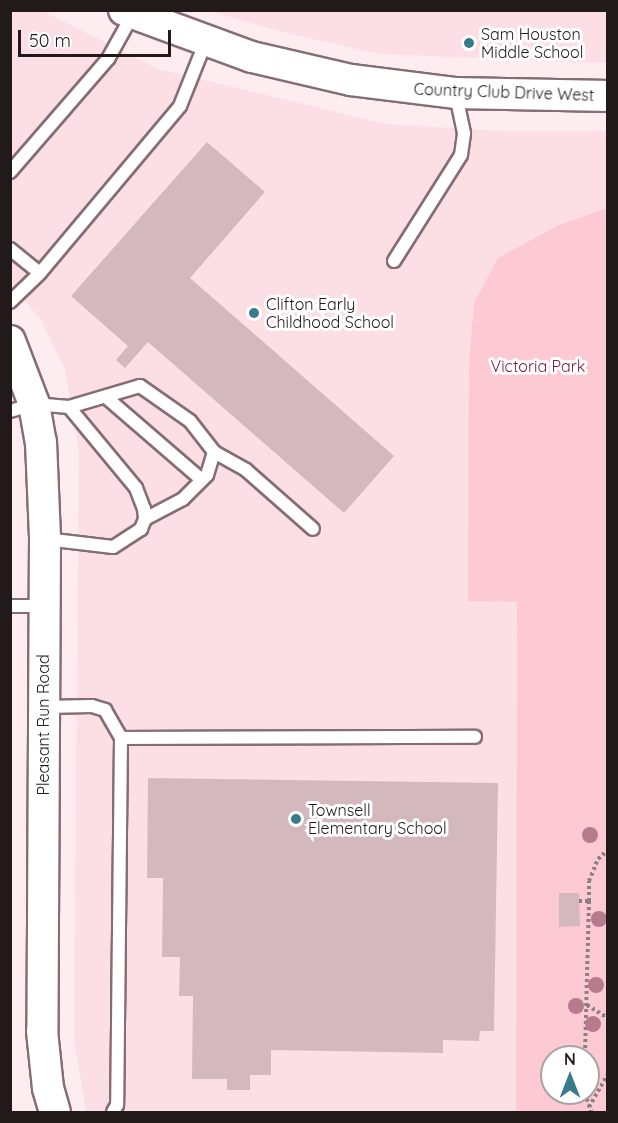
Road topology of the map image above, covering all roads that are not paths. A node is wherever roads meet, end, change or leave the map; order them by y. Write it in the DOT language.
graph roads {
  1 [pos="128,12"];
  2 [pos="206,41"];
  3 [pos="456,93"];
  4 [pos="608,96"];
  5 [pos="10,172"];
  6 [pos="10,249"];
  7 [pos="394,261"];
  8 [pos="40,273"];
  9 [pos="10,302"];
  10 [pos="10,341"];
  11 [pos="107,398"];
  12 [pos="69,407"];
  13 [pos="22,408"];
  14 [pos="214,452"];
  15 [pos="202,480"];
  16 [pos="145,519"];
  17 [pos="313,529"];
  18 [pos="45,539"];
  19 [pos="10,606"];
  20 [pos="44,606"];
  21 [pos="43,707"];
  22 [pos="475,737"];
  23 [pos="122,738"];
  24 [pos="55,1113"];
  25 [pos="113,1113"];
  1 -- 2 [label="street, Country Club Drive West"];
  1 -- 5 [label="lane"];
  2 -- 3 [label="street, Country Club Drive West"];
  2 -- 8 [label="lane"];
  3 -- 4 [label="street, Country Club Drive West"];
  3 -- 7 [label="lane"];
  6 -- 8 [label="lane"];
  8 -- 9 [label="lane"];
  10 -- 13 [label="street, Pleasant Run Road"];
  11 -- 12 [label="lane"];
  11 -- 14 [label="lane"];
  11 -- 15 [label="lane"];
  12 -- 13 [label="lane"];
  12 -- 16 [label="lane"];
  13 -- 18 [label="street, Pleasant Run Road"];
  14 -- 15 [label="lane"];
  14 -- 17 [label="lane"];
  15 -- 16 [label="lane"];
  16 -- 18 [label="lane"];
  18 -- 20 [label="street, Pleasant Run Road"];
  19 -- 20 [label="lane"];
  20 -- 21 [label="street, Pleasant Run Road"];
  21 -- 23 [label="lane"];
  21 -- 24 [label="street, Pleasant Run Road"];
  22 -- 23 [label="lane"];
  23 -- 25 [label="lane"];
}
